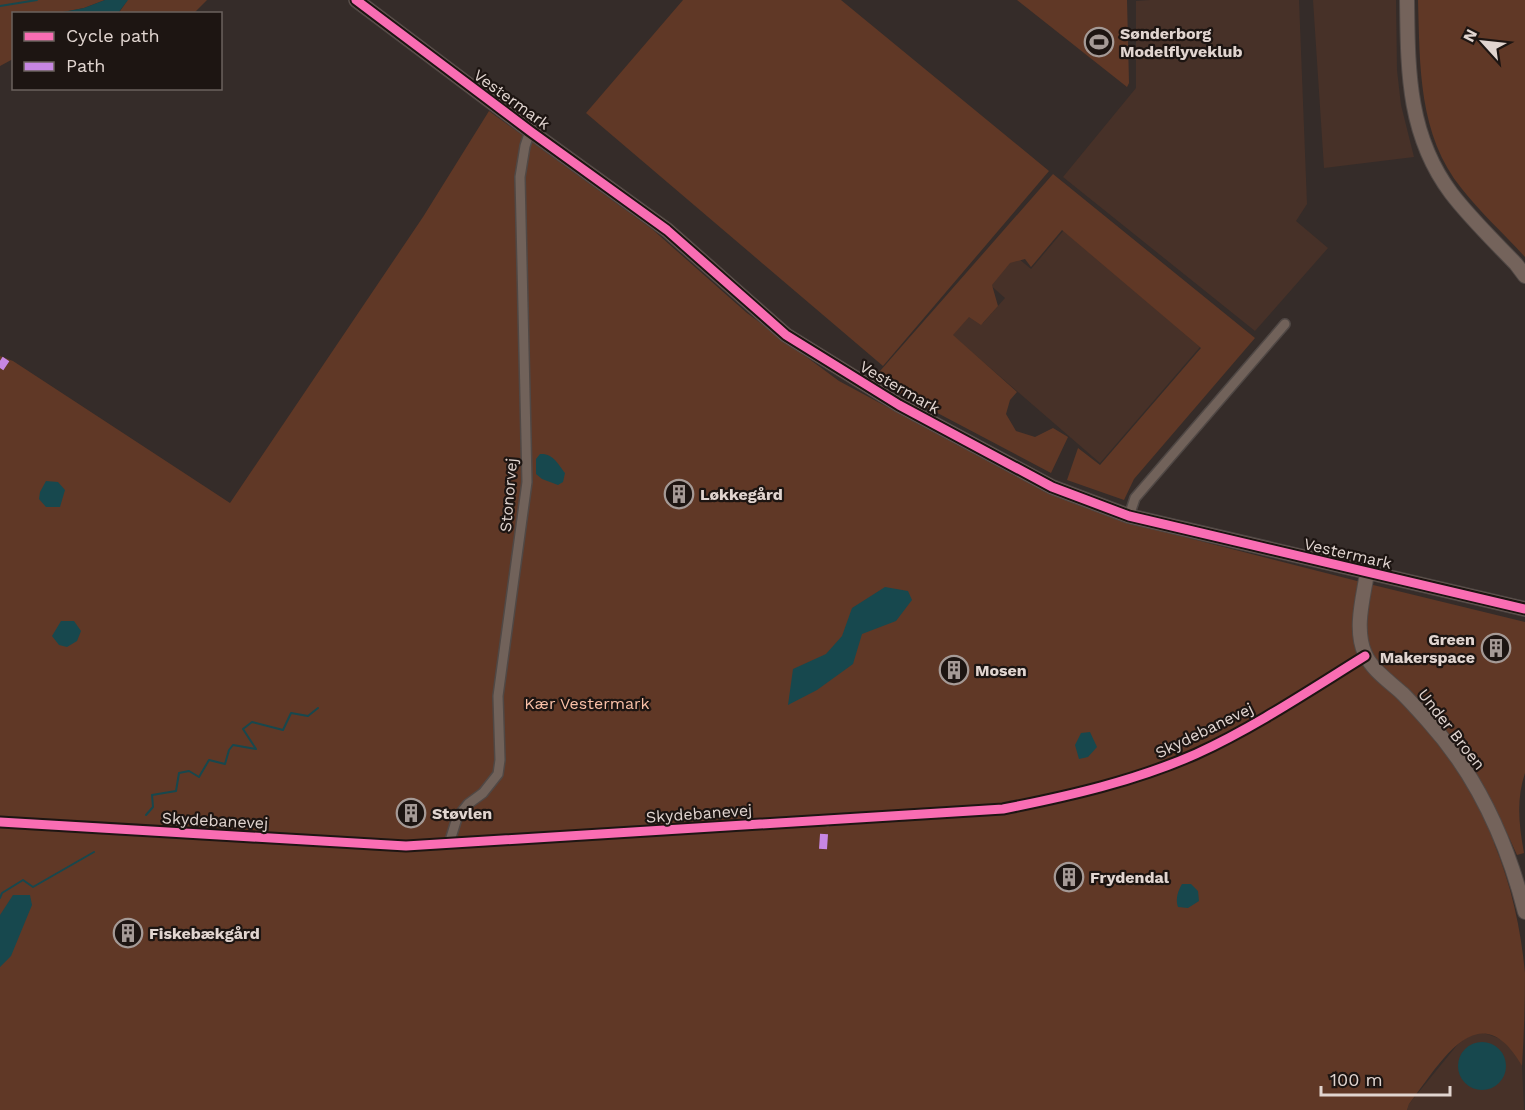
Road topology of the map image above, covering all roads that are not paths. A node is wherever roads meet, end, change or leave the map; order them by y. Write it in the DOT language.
graph roads {
  1 [pos="356,0"];
  2 [pos="1407,0"];
  3 [pos="530,131"];
  4 [pos="1525,276"];
  5 [pos="1285,324"];
  6 [pos="1129,516"];
  7 [pos="1367,573"];
  8 [pos="1525,609"];
  9 [pos="1365,656"];
  10 [pos="0,822"];
  11 [pos="449,844"];
  12 [pos="1525,912"];
  1 -- 3 [label="street, Vestermark"];
  2 -- 4 [label="street"];
  3 -- 6 [label="street, Vestermark"];
  3 -- 11 [label="street, Stonorvej"];
  5 -- 6 [label="street"];
  6 -- 7 [label="street, Vestermark"];
  7 -- 8 [label="street, Vestermark"];
  7 -- 9 [label="street"];
  9 -- 11 [label="street, Skydebanevej"];
  9 -- 12 [label="street, Under Broen"];
  10 -- 11 [label="street, Skydebanevej"];
}
